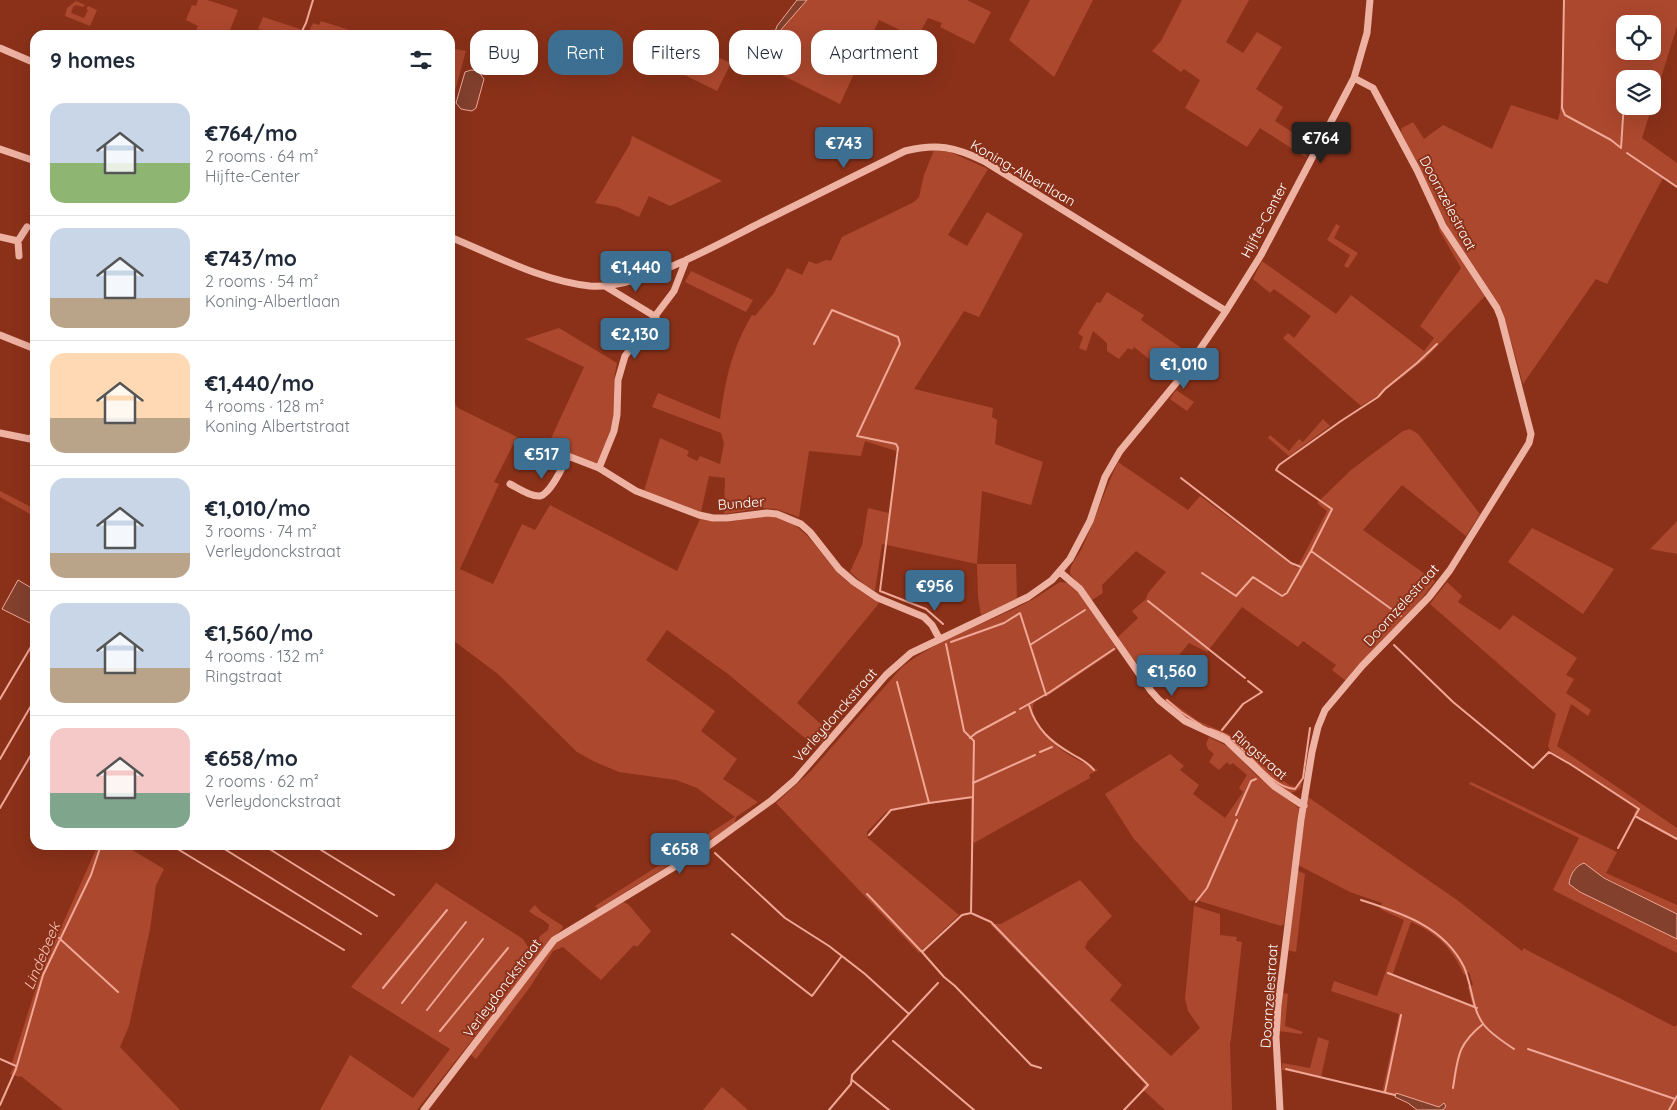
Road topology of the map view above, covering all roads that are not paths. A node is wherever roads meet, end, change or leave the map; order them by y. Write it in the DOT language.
graph roads {
  1 [pos="1370,0"];
  2 [pos="0,48"];
  3 [pos="30,61"];
  4 [pos="1354,78"];
  5 [pos="0,149"];
  6 [pos="30,159"];
  7 [pos="27,226"];
  8 [pos="0,237"];
  9 [pos="455,240"];
  10 [pos="18,241"];
  11 [pos="19,256"];
  12 [pos="686,260"];
  13 [pos="606,286"];
  14 [pos="1226,311"];
  15 [pos="656,317"];
  16 [pos="0,335"];
  17 [pos="30,347"];
  18 [pos="0,433"];
  19 [pos="30,439"];
  20 [pos="599,468"];
  21 [pos="510,484"];
  22 [pos="1060,572"];
  23 [pos="939,638"];
  24 [pos="1306,788"];
  25 [pos="1289,796"];
  26 [pos="1304,806"];
  27 [pos="424,1110"];
  28 [pos="1280,1110"];
  1 -- 4 [label="street, Hijfte-Center"];
  2 -- 3 [label="street"];
  4 -- 14 [label="street, Hijfte-Center"];
  4 -- 24 [label="street, Doornzelestraat"];
  5 -- 6 [label="street"];
  7 -- 10 [label="street"];
  8 -- 10 [label="street"];
  9 -- 13 [label="street, Koning-Albertlaan"];
  10 -- 11 [label="street"];
  12 -- 13 [label="street, Koning-Albertlaan"];
  12 -- 14 [label="street, Koning-Albertlaan"];
  12 -- 15 [label="street"];
  13 -- 15 [label="street"];
  14 -- 22 [label="street, Verleydonckstraat"];
  15 -- 20 [label="street"];
  16 -- 17 [label="street"];
  18 -- 19 [label="street"];
  20 -- 21 [label="street, Bunder"];
  20 -- 23 [label="street, Bunder"];
  22 -- 23 [label="street, Verleydonckstraat"];
  22 -- 25 [label="street, Ringstraat"];
  23 -- 27 [label="street, Verleydonckstraat"];
  24 -- 25 [label="street"];
  24 -- 26 [label="street, Doornzelestraat"];
  25 -- 26 [label="street, Ringstraat"];
  26 -- 28 [label="street, Doornzelestraat"];
}
